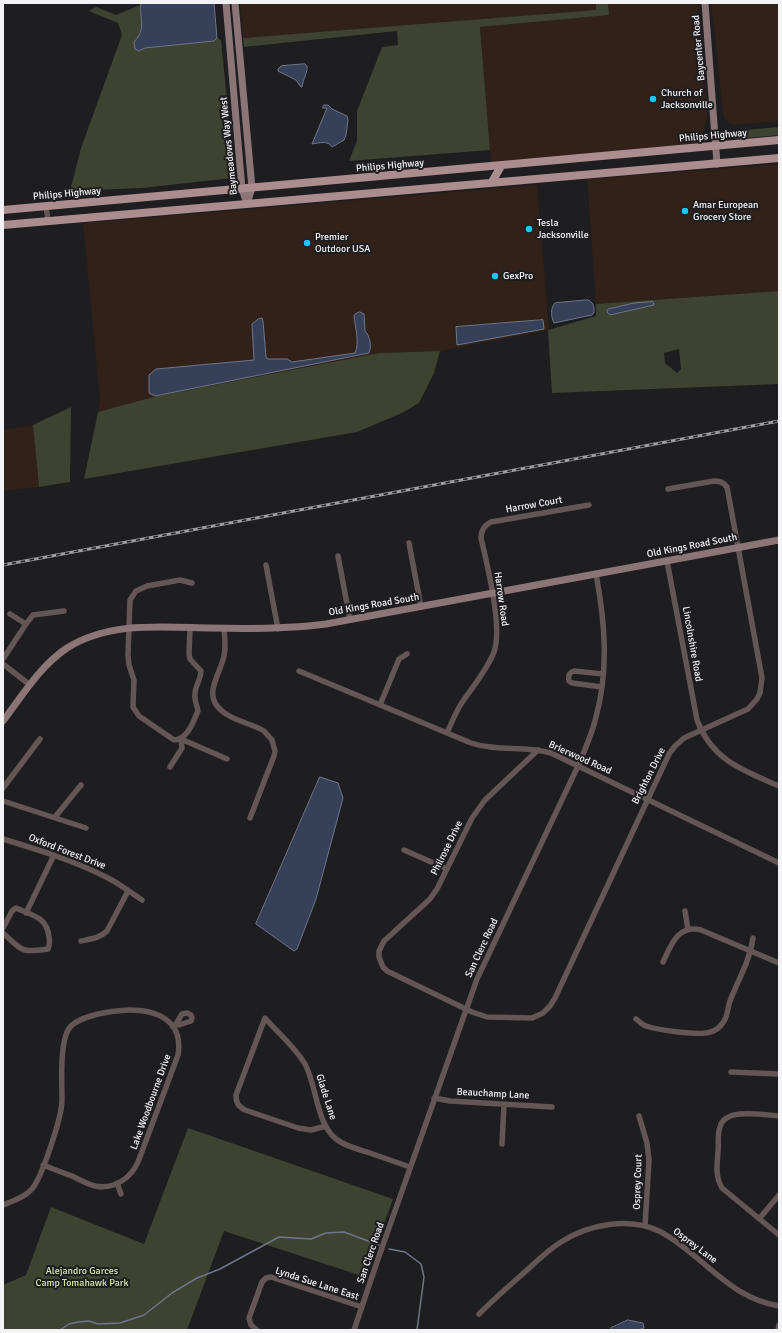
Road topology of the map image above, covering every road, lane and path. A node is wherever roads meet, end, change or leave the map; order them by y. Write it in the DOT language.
graph roads {
  1 [pos="226,3"];
  2 [pos="235,3"];
  3 [pos="705,3"];
  4 [pos="779,140"];
  5 [pos="716,146"];
  6 [pos="779,158"];
  7 [pos="717,164"];
  8 [pos="501,166"];
  9 [pos="347,180"];
  10 [pos="492,182"];
  11 [pos="252,188"];
  12 [pos="242,189"];
  13 [pos="349,195"];
  14 [pos="247,204"];
  15 [pos="46,206"];
  16 [pos="3,210"];
  17 [pos="48,222"];
  18 [pos="3,226"];
  19 [pos="668,489"];
  20 [pos="589,505"];
  21 [pos="484,527"];
  22 [pos="779,540"];
  23 [pos="409,542"];
  24 [pos="738,548"];
  25 [pos="338,556"];
  26 [pos="667,561"];
  27 [pos="266,565"];
  28 [pos="596,574"];
  29 [pos="192,583"];
  30 [pos="492,594"];
  31 [pos="421,607"];
  32 [pos="64,611"];
  33 [pos="10,614"];
  34 [pos="350,620"];
  35 [pos="26,624"];
  36 [pos="129,628"];
  37 [pos="190,628"];
  38 [pos="224,628"];
  39 [pos="278,629"];
  40 [pos="407,654"];
  41 [pos="3,659"];
  42 [pos="3,664"];
  43 [pos="299,670"];
  44 [pos="603,674"];
  45 [pos="30,685"];
  46 [pos="602,687"];
  47 [pos="380,705"];
  48 [pos="3,721"];
  49 [pos="701,730"];
  50 [pos="446,733"];
  51 [pos="40,739"];
  52 [pos="181,739"];
  53 [pos="538,750"];
  54 [pos="226,760"];
  55 [pos="578,766"];
  56 [pos="170,768"];
  57 [pos="81,785"];
  58 [pos="779,786"];
  59 [pos="3,788"];
  60 [pos="647,799"];
  61 [pos="3,802"];
  62 [pos="55,818"];
  63 [pos="250,818"];
  64 [pos="86,828"];
  65 [pos="3,840"];
  66 [pos="404,850"];
  67 [pos="54,855"];
  68 [pos="779,863"];
  69 [pos="447,869"];
  70 [pos="128,892"];
  71 [pos="142,900"];
  72 [pos="686,911"];
  73 [pos="26,913"];
  74 [pos="3,928"];
  75 [pos="688,930"];
  76 [pos="3,933"];
  77 [pos="753,938"];
  78 [pos="81,941"];
  79 [pos="751,951"];
  80 [pos="379,957"];
  81 [pos="663,962"];
  82 [pos="779,963"];
  83 [pos="465,1009"];
  84 [pos="636,1019"];
  85 [pos="731,1072"];
  86 [pos="779,1074"];
  87 [pos="434,1098"];
  88 [pos="504,1104"];
  89 [pos="552,1107"];
  90 [pos="640,1116"];
  91 [pos="779,1116"];
  92 [pos="326,1126"];
  93 [pos="502,1144"];
  94 [pos="43,1165"];
  95 [pos="410,1167"];
  96 [pos="117,1183"];
  97 [pos="121,1194"];
  98 [pos="779,1195"];
  99 [pos="3,1205"];
  100 [pos="759,1219"];
  101 [pos="645,1226"];
  102 [pos="779,1235"];
  103 [pos="779,1306"];
  104 [pos="362,1308"];
  105 [pos="478,1314"];
  106 [pos="779,1325"];
  107 [pos="256,1330"];
  108 [pos="354,1330"];
  109 [pos="778,1330"];
  1 -- 12 [label="street, Baymeadows Way West"];
  2 -- 11 [label="street, Baymeadows Way West"];
  3 -- 5 [label="street, Baycenter Road"];
  4 -- 5 [label="main road, Philips Highway"];
  5 -- 7 [label="street, Baycenter Road"];
  5 -- 8 [label="main road, Philips Highway"];
  6 -- 7 [label="main road"];
  7 -- 10 [label="main road"];
  8 -- 9 [label="main road, Philips Highway"];
  8 -- 10 [label="main road"];
  9 -- 11 [label="main road, Philips Highway"];
  9 -- 13 [label="main road"];
  10 -- 13 [label="main road"];
  11 -- 12 [label="main road, Philips Highway"];
  11 -- 14 [label="street, Baymeadows Way West"];
  12 -- 14 [label="street, Baymeadows Way West"];
  12 -- 15 [label="main road, Philips Highway"];
  13 -- 14 [label="main road"];
  14 -- 17 [label="main road"];
  15 -- 16 [label="main road, Philips Highway"];
  15 -- 17 [label="street"];
  17 -- 18 [label="main road"];
  19 -- 24 [label="street, Brighton Drive"];
  20 -- 21 [label="street, Harrow Court"];
  21 -- 30 [label="street, Harrow Road"];
  22 -- 24 [label="street, Old Kings Road South"];
  23 -- 31 [label="street"];
  24 -- 26 [label="street, Old Kings Road South"];
  24 -- 49 [label="street, Brighton Drive"];
  25 -- 34 [label="street"];
  26 -- 28 [label="street, Old Kings Road South"];
  26 -- 49 [label="street, Lincolnshire Road"];
  27 -- 39 [label="street"];
  28 -- 30 [label="street, Old Kings Road South"];
  28 -- 44 [label="street, San Clerc Road"];
  29 -- 36 [label="street"];
  30 -- 31 [label="street, Old Kings Road South"];
  30 -- 50 [label="street, Harrow Road"];
  31 -- 34 [label="street, Old Kings Road South"];
  32 -- 35 [label="street"];
  33 -- 35 [label="street"];
  34 -- 39 [label="street, Old Kings Road South"];
  35 -- 41 [label="street"];
  36 -- 37 [label="street, Old Kings Road South"];
  36 -- 45 [label="street, Old Kings Road South"];
  36 -- 52 [label="street"];
  37 -- 38 [label="street, Old Kings Road South"];
  37 -- 52 [label="street"];
  38 -- 39 [label="street, Old Kings Road South"];
  38 -- 63 [label="street"];
  40 -- 47 [label="street"];
  42 -- 45 [label="street"];
  43 -- 47 [label="street, Brierwood Road"];
  44 -- 46 [label="street, San Clerc Road"];
  44 -- 46 [label="street"];
  45 -- 48 [label="street, Old Kings Road South"];
  46 -- 55 [label="street, San Clerc Road"];
  47 -- 50 [label="street, Brierwood Road"];
  49 -- 58 [label="street, Lincolnshire Road"];
  49 -- 60 [label="street, Brighton Drive"];
  50 -- 53 [label="street, Brierwood Road"];
  51 -- 59 [label="street"];
  52 -- 54 [label="street"];
  52 -- 56 [label="street"];
  53 -- 55 [label="street, Brierwood Road"];
  53 -- 69 [label="street, Philrose Drive"];
  55 -- 60 [label="street, Brierwood Road"];
  55 -- 83 [label="street, San Clerc Road"];
  57 -- 62 [label="street"];
  60 -- 68 [label="street, Brierwood Road"];
  60 -- 83 [label="street, Brighton Drive"];
  61 -- 62 [label="street"];
  62 -- 64 [label="street"];
  65 -- 67 [label="street, Oxford Forest Drive"];
  66 -- 69 [label="street"];
  67 -- 70 [label="street, Oxford Forest Drive"];
  67 -- 73 [label="street"];
  69 -- 80 [label="street, Philrose Drive"];
  70 -- 71 [label="street, Oxford Forest Drive"];
  70 -- 78 [label="street"];
  72 -- 75 [label="street"];
  73 -- 74 [label="street"];
  73 -- 76 [label="street"];
  75 -- 79 [label="street"];
  75 -- 81 [label="street"];
  77 -- 79 [label="street"];
  79 -- 82 [label="street"];
  79 -- 84 [label="street"];
  80 -- 83 [label="street, Brighton Drive"];
  83 -- 87 [label="street, San Clerc Road"];
  85 -- 86 [label="street"];
  87 -- 88 [label="street, Beauchamp Lane"];
  87 -- 95 [label="street, San Clerc Road"];
  88 -- 89 [label="street, Beauchamp Lane"];
  88 -- 93 [label="street"];
  90 -- 101 [label="street, Osprey Court"];
  91 -- 100 [label="street"];
  92 -- 92 [label="street, Glade Lane"];
  92 -- 95 [label="street, Glade Lane"];
  94 -- 96 [label="street, Lake Woodbourne Drive"];
  94 -- 96 [label="street, Lake Woodbourne Drive"];
  94 -- 99 [label="street, Lake Woodbourne Drive"];
  95 -- 104 [label="street, San Clerc Road"];
  96 -- 97 [label="street"];
  98 -- 100 [label="street"];
  100 -- 102 [label="street"];
  101 -- 103 [label="street, Osprey Lane"];
  101 -- 105 [label="street, Osprey Lane"];
  104 -- 107 [label="street, Lynda Sue Lane East"];
  104 -- 108 [label="street, San Clerc Road"];
  106 -- 109 [label="street"];
}
